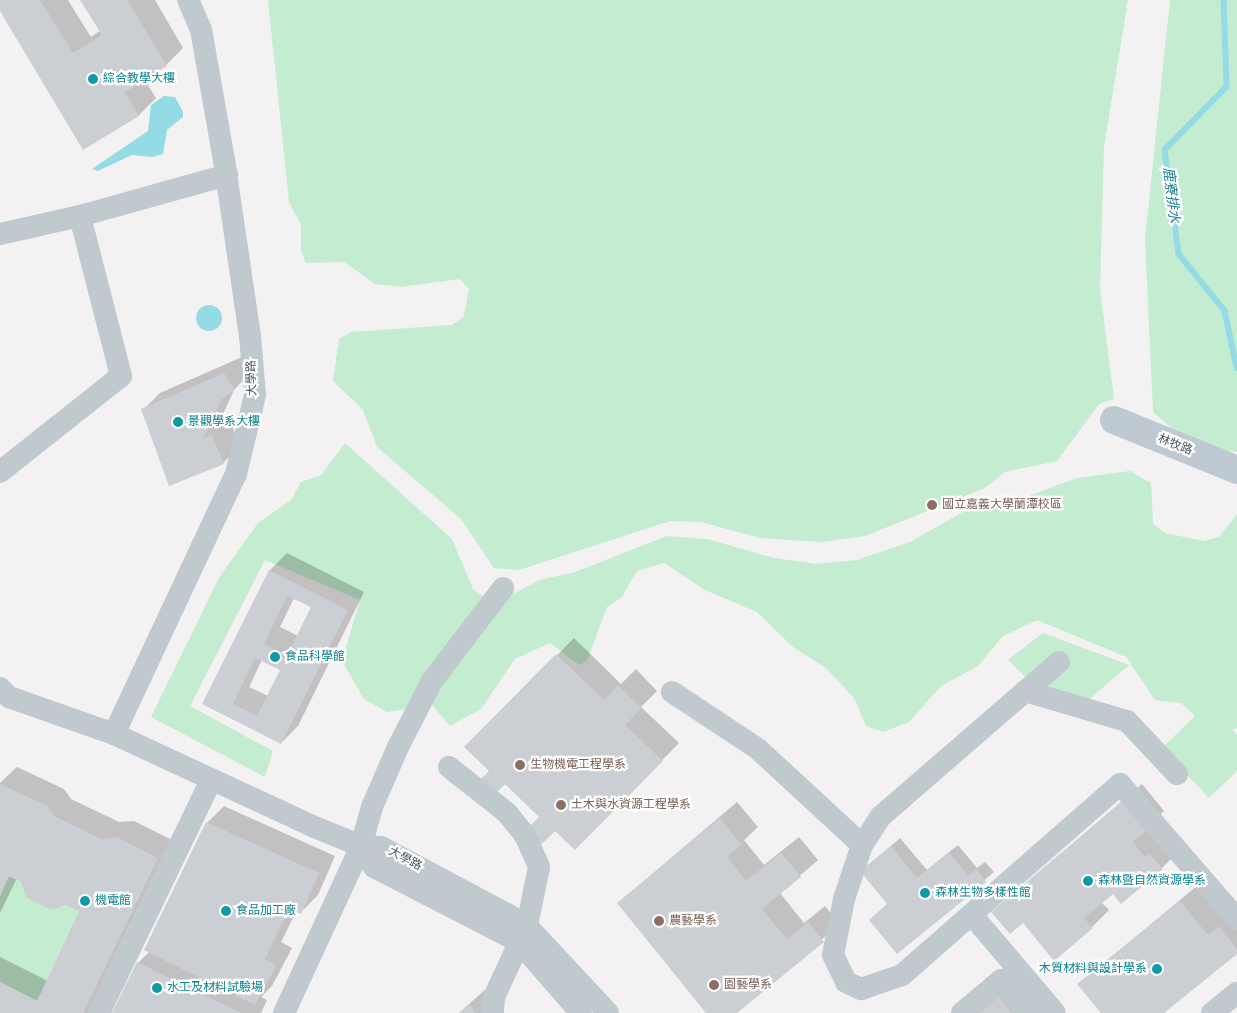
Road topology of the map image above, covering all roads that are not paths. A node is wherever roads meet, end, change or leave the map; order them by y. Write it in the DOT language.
graph roads {
  1 [pos="188,0"];
  2 [pos="227,175"];
  3 [pos="80,216"];
  4 [pos="0,234"];
  5 [pos="1114,420"];
  6 [pos="1237,470"];
  7 [pos="0,472"];
  8 [pos="503,588"];
  9 [pos="1059,662"];
  10 [pos="1025,691"];
  11 [pos="4,692"];
  12 [pos="672,692"];
  13 [pos="114,734"];
  14 [pos="449,767"];
  15 [pos="1178,774"];
  16 [pos="211,780"];
  17 [pos="862,845"];
  18 [pos="362,846"];
  19 [pos="972,915"];
  20 [pos="1237,919"];
  21 [pos="523,934"];
  22 [pos="1237,993"];
  23 [pos="99,1013"];
  24 [pos="284,1013"];
  25 [pos="493,1013"];
  26 [pos="581,1013"];
  27 [pos="608,1013"];
  28 [pos="962,1013"];
  29 [pos="1028,1013"];
  30 [pos="1055,1013"];
  31 [pos="1212,1013"];
  1 -- 2 [label="street, 大學路"];
  2 -- 3 [label="street"];
  2 -- 13 [label="street, 大學路"];
  3 -- 4 [label="street"];
  3 -- 7 [label="street"];
  5 -- 6 [label="street, 林牧路"];
  8 -- 18 [label="street"];
  9 -- 10 [label="street"];
  10 -- 15 [label="street"];
  10 -- 17 [label="street"];
  11 -- 13 [label="street, 大學路"];
  12 -- 17 [label="street"];
  13 -- 16 [label="street, 大學路"];
  14 -- 21 [label="street"];
  16 -- 18 [label="street, 大學路"];
  16 -- 23 [label="street"];
  17 -- 19 [label="street"];
  18 -- 21 [label="street, 大學路"];
  18 -- 24 [label="street"];
  19 -- 20 [label="street"];
  19 -- 30 [label="street"];
  21 -- 25 [label="street"];
  21 -- 26 [label="street"];
  21 -- 27 [label="street, 大學路"];
  22 -- 31 [label="street"];
  28 -- 29 [label="street"];
}
